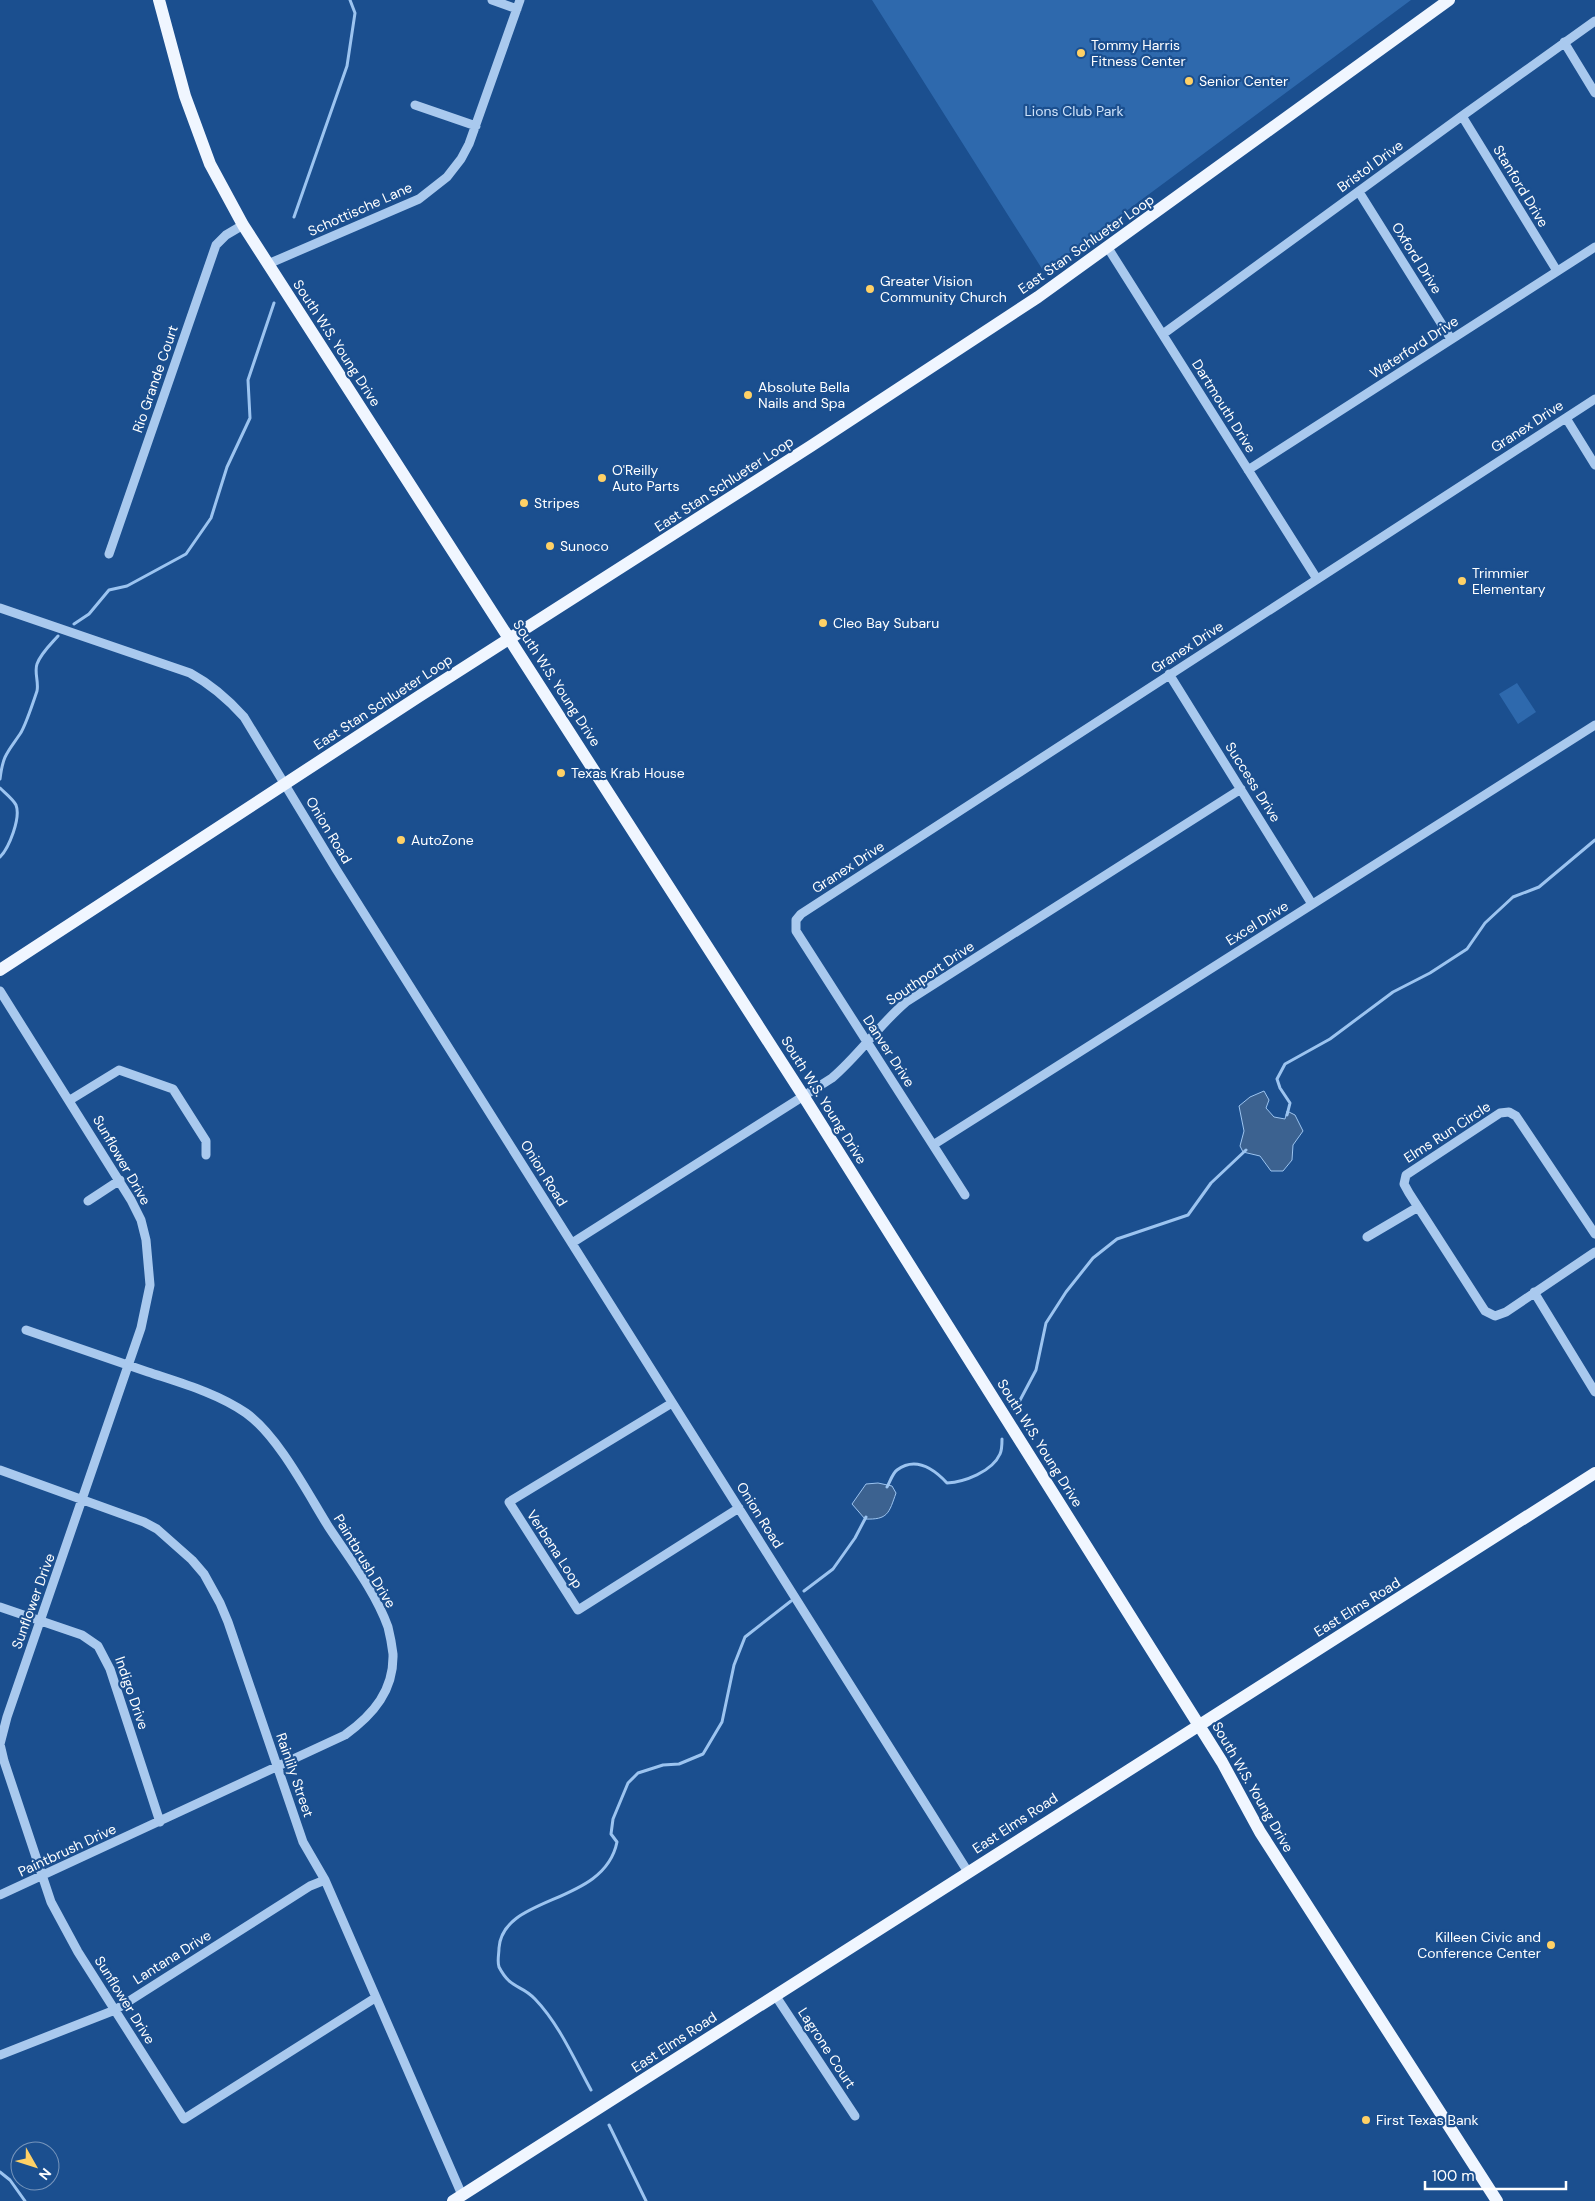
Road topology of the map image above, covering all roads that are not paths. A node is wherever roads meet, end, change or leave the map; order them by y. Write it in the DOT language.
graph roads {
  1 [pos="160,0"];
  2 [pos="492,0"];
  3 [pos="1449,0"];
  4 [pos="518,4"];
  5 [pos="1595,22"];
  6 [pos="1564,42"];
  7 [pos="1595,92"];
  8 [pos="415,105"];
  9 [pos="1462,116"];
  10 [pos="476,126"];
  11 [pos="1359,192"];
  12 [pos="243,225"];
  13 [pos="1595,247"];
  14 [pos="1108,248"];
  15 [pos="268,264"];
  16 [pos="1557,271"];
  17 [pos="1163,334"];
  18 [pos="1451,339"];
  19 [pos="1595,399"];
  20 [pos="1566,418"];
  21 [pos="1595,465"];
  22 [pos="1248,470"];
  23 [pos="109,554"];
  24 [pos="1317,579"];
  25 [pos="0,608"];
  26 [pos="510,638"];
  27 [pos="1169,674"];
  28 [pos="1595,725"];
  29 [pos="286,784"];
  30 [pos="1241,789"];
  31 [pos="1312,904"];
  32 [pos="796,920"];
  33 [pos="0,970"];
  34 [pos="0,991"];
  35 [pos="867,1042"];
  36 [pos="804,1097"];
  37 [pos="70,1100"];
  38 [pos="933,1145"];
  39 [pos="206,1155"];
  40 [pos="120,1180"];
  41 [pos="965,1195"];
  42 [pos="88,1201"];
  43 [pos="1418,1207"];
  44 [pos="1595,1234"];
  45 [pos="1367,1237"];
  46 [pos="572,1243"];
  47 [pos="1595,1252"];
  48 [pos="1534,1292"];
  49 [pos="26,1330"];
  50 [pos="128,1365"];
  51 [pos="1595,1392"];
  52 [pos="672,1403"];
  53 [pos="0,1470"];
  54 [pos="1595,1473"];
  55 [pos="83,1500"];
  56 [pos="739,1508"];
  57 [pos="0,1607"];
  58 [pos="41,1621"];
  59 [pos="1199,1725"];
  60 [pos="0,1751"];
  61 [pos="278,1767"];
  62 [pos="160,1822"];
  63 [pos="968,1872"];
  64 [pos="42,1876"];
  65 [pos="325,1880"];
  66 [pos="0,1895"];
  67 [pos="776,1995"];
  68 [pos="375,1998"];
  69 [pos="115,2010"];
  70 [pos="0,2055"];
  71 [pos="855,2116"];
  72 [pos="458,2198"];
  73 [pos="1497,2201"];
  1 -- 12 [label="main road, South W.S. Young Drive"];
  2 -- 4 [label="street"];
  3 -- 14 [label="main road, East Stan Schlueter Loop"];
  4 -- 10 [label="street, Schottische Lane"];
  5 -- 6 [label="street, Bristol Drive"];
  6 -- 7 [label="street"];
  6 -- 9 [label="street, Bristol Drive"];
  8 -- 10 [label="street"];
  9 -- 11 [label="street, Bristol Drive"];
  9 -- 16 [label="street, Stanford Drive"];
  10 -- 15 [label="street, Schottische Lane"];
  11 -- 17 [label="street, Bristol Drive"];
  11 -- 18 [label="street, Oxford Drive"];
  12 -- 15 [label="main road, South W.S. Young Drive"];
  12 -- 23 [label="street, Rio Grande Court"];
  13 -- 16 [label="street, Waterford Drive"];
  14 -- 17 [label="street, Dartmouth Drive"];
  14 -- 26 [label="main road, East Stan Schlueter Loop"];
  15 -- 26 [label="main road, South W.S. Young Drive"];
  16 -- 18 [label="street, Waterford Drive"];
  17 -- 22 [label="street, Dartmouth Drive"];
  18 -- 22 [label="street, Waterford Drive"];
  19 -- 20 [label="street, Granex Drive"];
  20 -- 21 [label="street"];
  20 -- 24 [label="street, Granex Drive"];
  22 -- 24 [label="street, Dartmouth Drive"];
  24 -- 27 [label="street, Granex Drive"];
  25 -- 29 [label="street, Onion Road"];
  26 -- 29 [label="main road, East Stan Schlueter Loop"];
  26 -- 36 [label="main road, South W.S. Young Drive"];
  27 -- 30 [label="street, Success Drive"];
  27 -- 32 [label="street, Granex Drive"];
  28 -- 31 [label="street, Excel Drive"];
  29 -- 33 [label="main road, East Stan Schlueter Loop"];
  29 -- 46 [label="street, Onion Road"];
  30 -- 31 [label="street, Success Drive"];
  30 -- 35 [label="street, Southport Drive"];
  31 -- 38 [label="street, Excel Drive"];
  32 -- 35 [label="street, Danver Drive"];
  34 -- 37 [label="street, Sunflower Drive"];
  35 -- 36 [label="street, Southport Drive"];
  35 -- 38 [label="street, Danver Drive"];
  36 -- 46 [label="street, Southport Drive"];
  36 -- 59 [label="main road, South W.S. Young Drive"];
  37 -- 39 [label="street"];
  37 -- 40 [label="street, Sunflower Drive"];
  38 -- 41 [label="street, Danver Drive"];
  40 -- 42 [label="street"];
  40 -- 50 [label="street, Sunflower Drive"];
  43 -- 44 [label="street, Elms Run Circle"];
  43 -- 45 [label="street"];
  43 -- 48 [label="street, Elms Run Circle"];
  46 -- 52 [label="street, Onion Road"];
  47 -- 48 [label="street, Elms Run Circle"];
  48 -- 51 [label="street"];
  49 -- 50 [label="street, Paintbrush Drive"];
  50 -- 55 [label="street, Sunflower Drive"];
  50 -- 61 [label="street, Paintbrush Drive"];
  52 -- 56 [label="street, Onion Road"];
  52 -- 56 [label="street, Verbena Loop"];
  53 -- 55 [label="street, Rainlily Street"];
  54 -- 59 [label="main road, East Elms Road"];
  55 -- 58 [label="street, Sunflower Drive"];
  55 -- 61 [label="street, Rainlily Street"];
  56 -- 63 [label="street, Onion Road"];
  57 -- 58 [label="street, Indigo Drive"];
  58 -- 60 [label="street, Sunflower Drive"];
  58 -- 62 [label="street, Indigo Drive"];
  59 -- 63 [label="main road, East Elms Road"];
  59 -- 73 [label="main road, South W.S. Young Drive"];
  60 -- 64 [label="street, Sunflower Drive"];
  61 -- 62 [label="street, Paintbrush Drive"];
  61 -- 65 [label="street, Rainlily Street"];
  62 -- 64 [label="street, Paintbrush Drive"];
  63 -- 67 [label="main road, East Elms Road"];
  64 -- 66 [label="street, Paintbrush Drive"];
  64 -- 69 [label="street, Sunflower Drive"];
  65 -- 68 [label="street, Rainlily Street"];
  65 -- 69 [label="street, Lantana Drive"];
  67 -- 71 [label="street, Lagrone Court"];
  67 -- 72 [label="main road, East Elms Road"];
  68 -- 69 [label="street, Sunflower Drive"];
  68 -- 72 [label="street, Rainlily Street"];
  69 -- 70 [label="street, Lantana Drive"];
}
